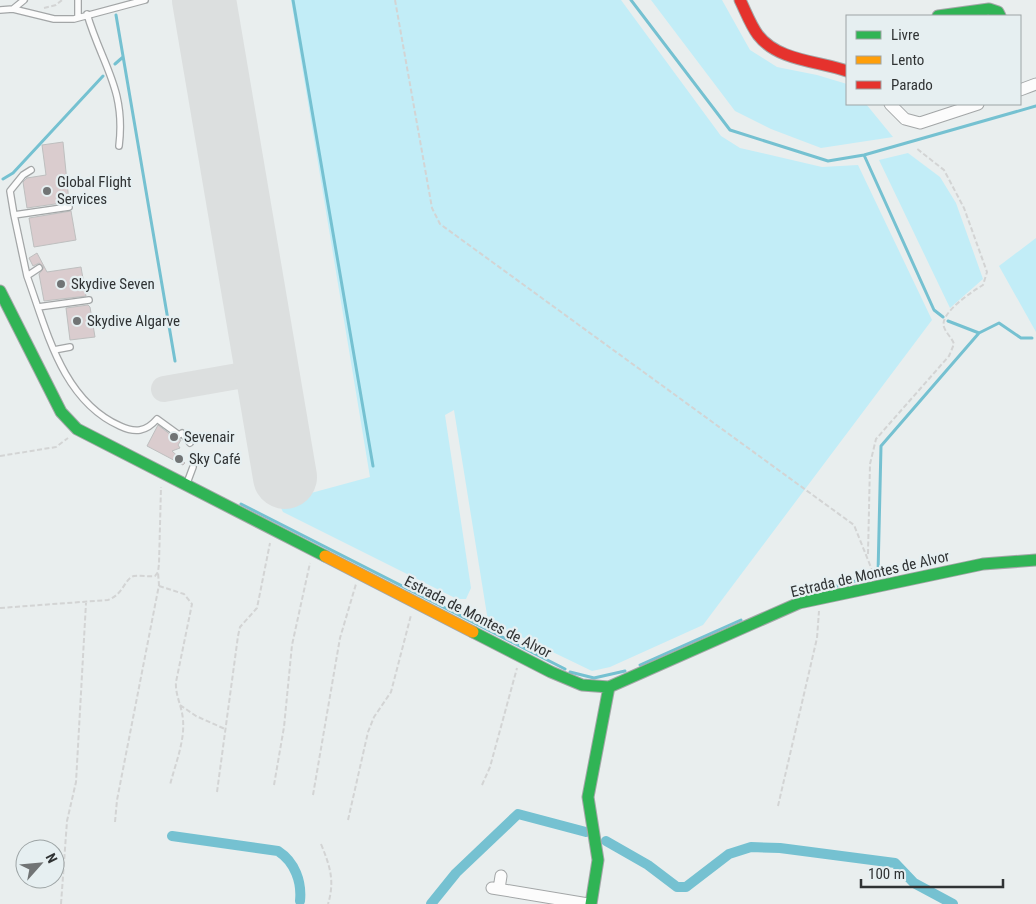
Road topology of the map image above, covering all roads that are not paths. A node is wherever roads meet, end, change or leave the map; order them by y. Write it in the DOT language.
graph roads {
  1 [pos="24,0"];
  2 [pos="78,0"];
  3 [pos="145,0"];
  4 [pos="740,0"];
  5 [pos="14,9"];
  6 [pos="0,10"];
  7 [pos="87,14"];
  8 [pos="945,15"];
  9 [pos="1000,15"];
  10 [pos="78,17"];
  11 [pos="846,71"];
  12 [pos="1036,84"];
  13 [pos="1021,86"];
  14 [pos="891,105"];
  15 [pos="975,105"];
  16 [pos="119,146"];
  17 [pos="31,170"];
  18 [pos="69,207"];
  19 [pos="14,216"];
  20 [pos="40,268"];
  21 [pos="27,276"];
  22 [pos="0,292"];
  23 [pos="89,300"];
  24 [pos="38,307"];
  25 [pos="70,347"];
  26 [pos="54,350"];
  27 [pos="190,443"];
  28 [pos="193,467"];
  29 [pos="186,485"];
  30 [pos="1036,560"];
  31 [pos="609,687"];
  32 [pos="502,876"];
  33 [pos="589,904"];
  1 -- 5 [label="lane"];
  2 -- 10 [label="lane"];
  3 -- 7 [label="lane"];
  4 -- 11 [label="street"];
  5 -- 6 [label="lane"];
  5 -- 10 [label="lane"];
  7 -- 10 [label="lane"];
  7 -- 16 [label="lane"];
  8 -- 9 [label="street"];
  12 -- 13 [label="street"];
  14 -- 15 [label="street"];
  17 -- 19 [label="lane"];
  18 -- 19 [label="lane"];
  19 -- 21 [label="lane"];
  20 -- 21 [label="lane"];
  21 -- 24 [label="lane"];
  22 -- 29 [label="street, Estrada de Montes de Alvor"];
  23 -- 24 [label="lane"];
  24 -- 26 [label="lane"];
  25 -- 26 [label="lane"];
  26 -- 27 [label="lane"];
  28 -- 29 [label="lane"];
  29 -- 31 [label="street, Estrada de Montes de Alvor"];
  30 -- 31 [label="street, Estrada de Montes de Alvor"];
  31 -- 33 [label="street"];
  32 -- 33 [label="street"];
}
